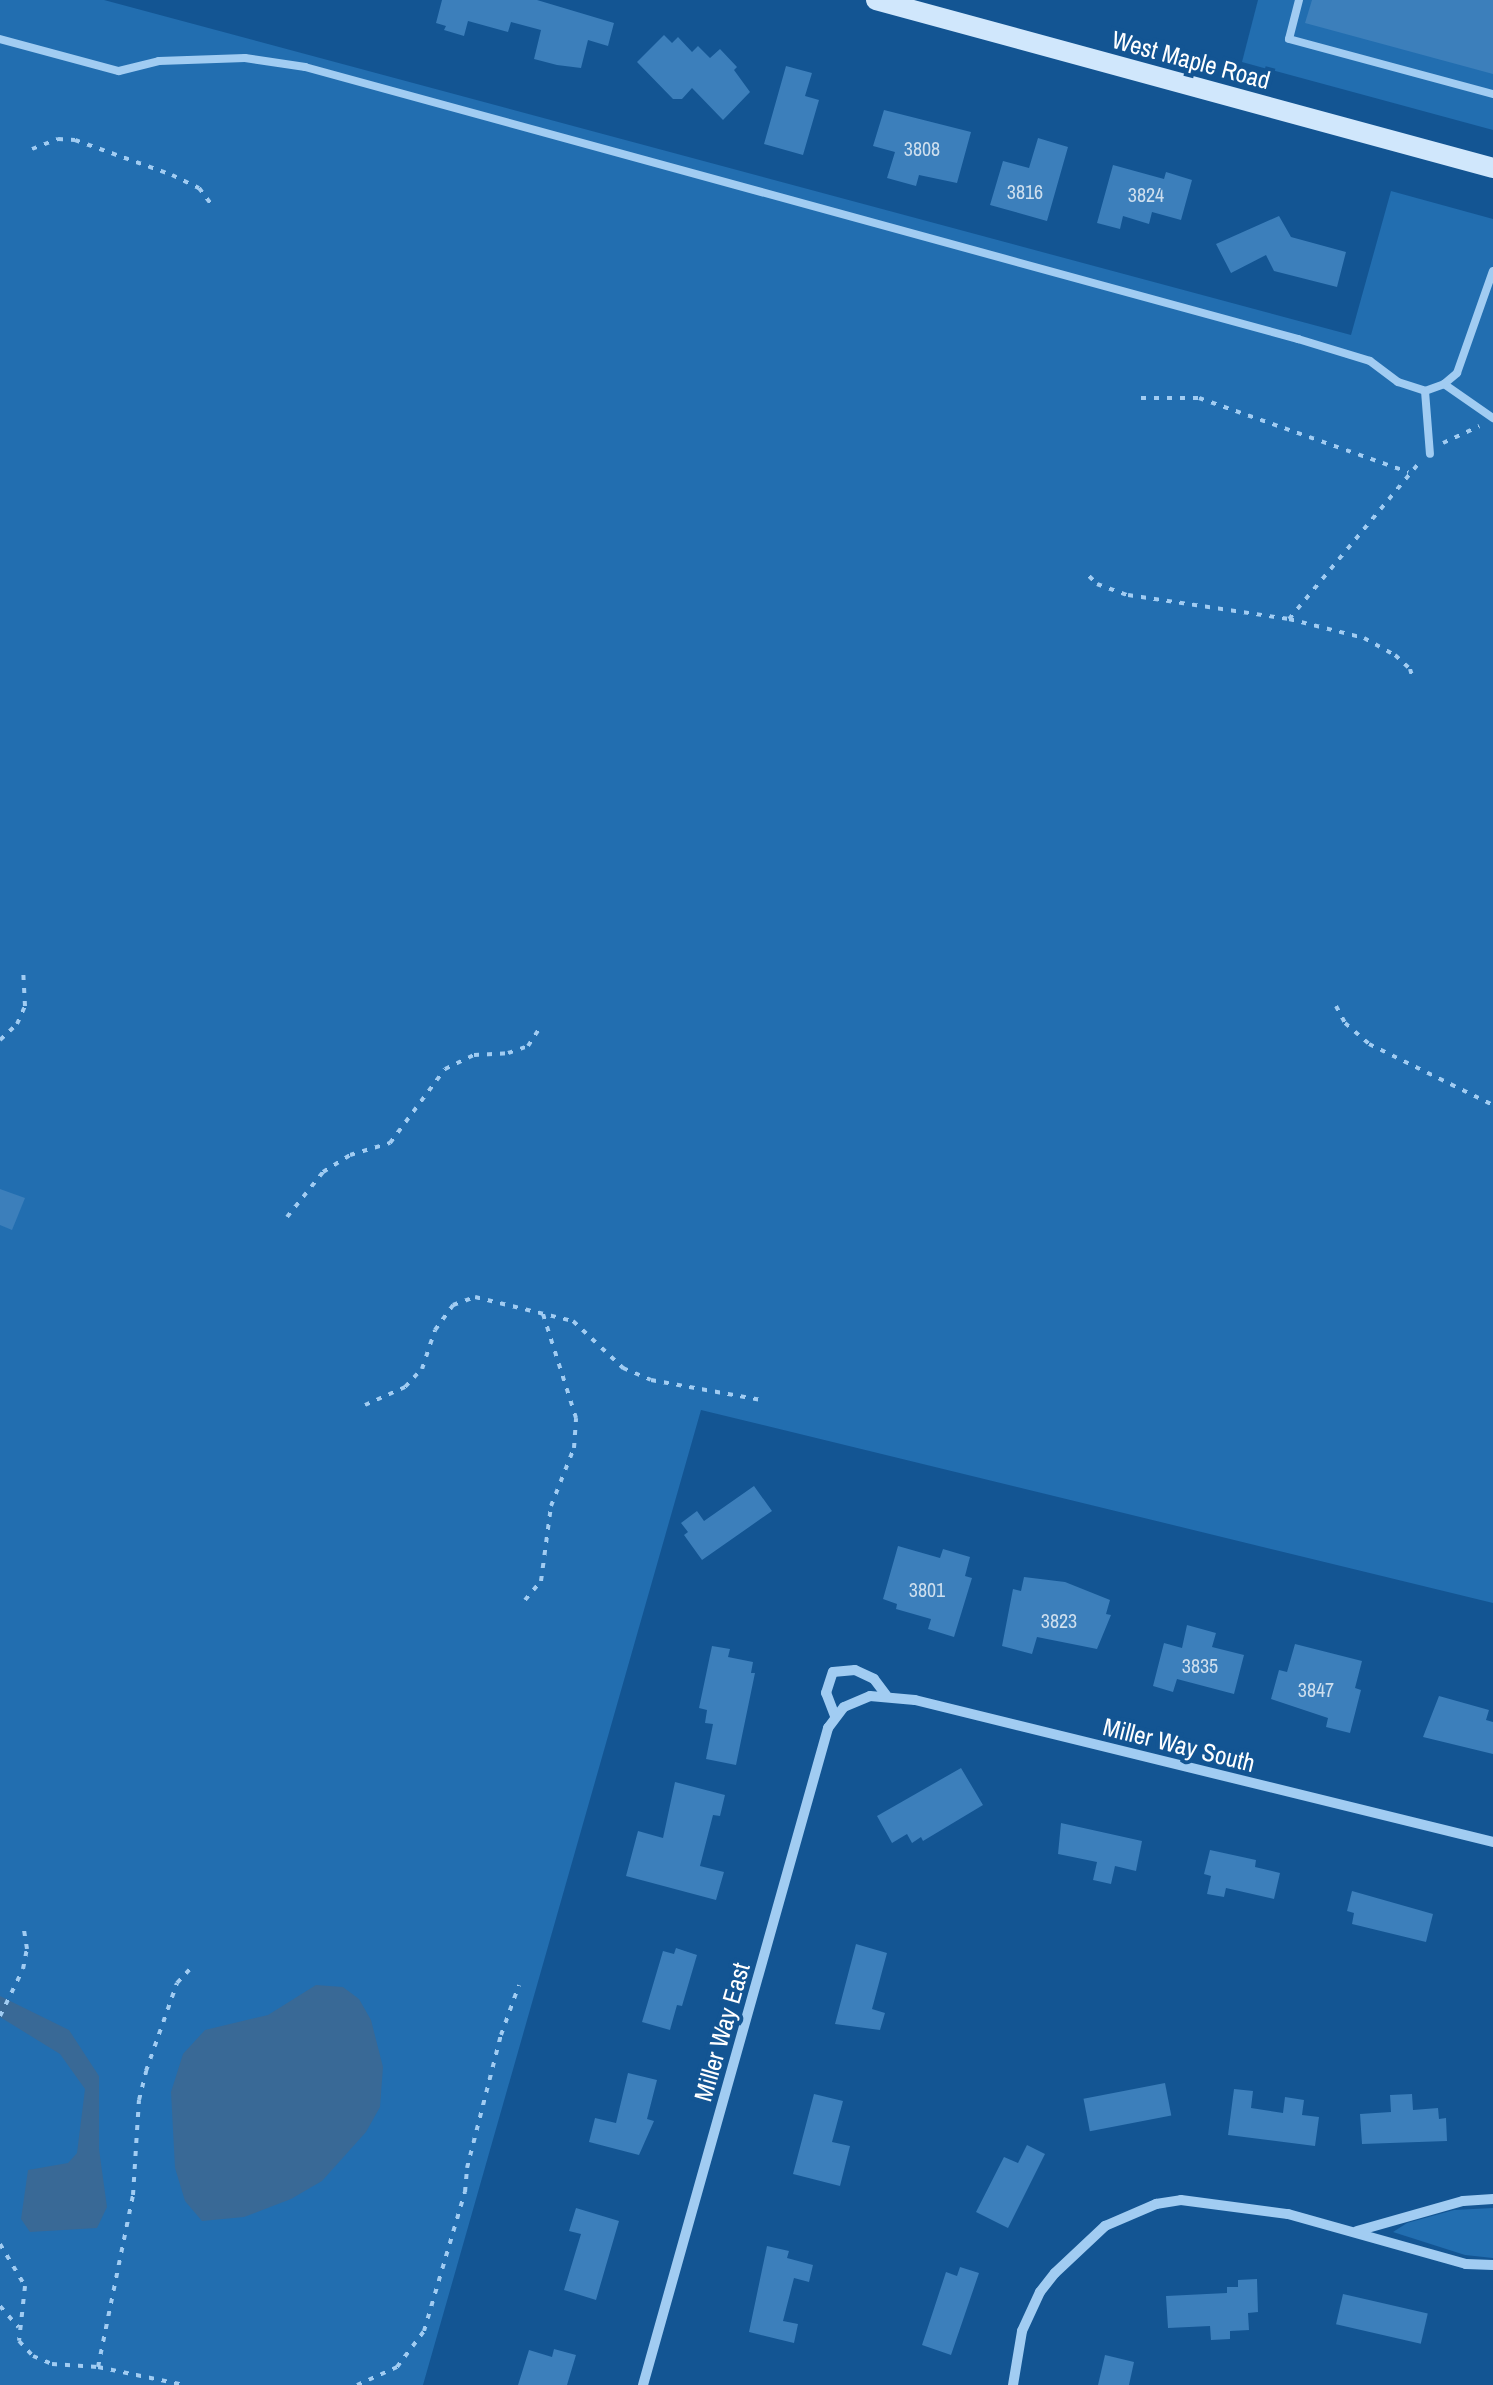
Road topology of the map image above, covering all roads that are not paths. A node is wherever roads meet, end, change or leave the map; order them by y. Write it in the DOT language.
graph roads {
  1 [pos="876,0"];
  2 [pos="1299,0"];
  3 [pos="0,40"];
  4 [pos="1493,94"];
  5 [pos="1493,168"];
  6 [pos="1493,271"];
  7 [pos="1444,384"];
  8 [pos="1425,390"];
  9 [pos="1493,420"];
  10 [pos="1430,454"];
  11 [pos="886,1695"];
  12 [pos="835,1716"];
  13 [pos="1493,1842"];
  14 [pos="1493,2200"];
  15 [pos="1356,2232"];
  16 [pos="1493,2265"];
  17 [pos="643,2385"];
  18 [pos="1013,2385"];
  1 -- 5 [label="main road, West Maple Road"];
  2 -- 4 [label="lane"];
  3 -- 8 [label="lane"];
  6 -- 7 [label="lane"];
  7 -- 8 [label="lane"];
  7 -- 9 [label="lane"];
  8 -- 10 [label="lane"];
  11 -- 12 [label="street, Miller Way South"];
  11 -- 12 [label="street, Miller Way East"];
  11 -- 13 [label="street, Miller Way South"];
  12 -- 17 [label="street, Miller Way East"];
  14 -- 15 [label="street"];
  15 -- 16 [label="street"];
  15 -- 18 [label="street"];
}
